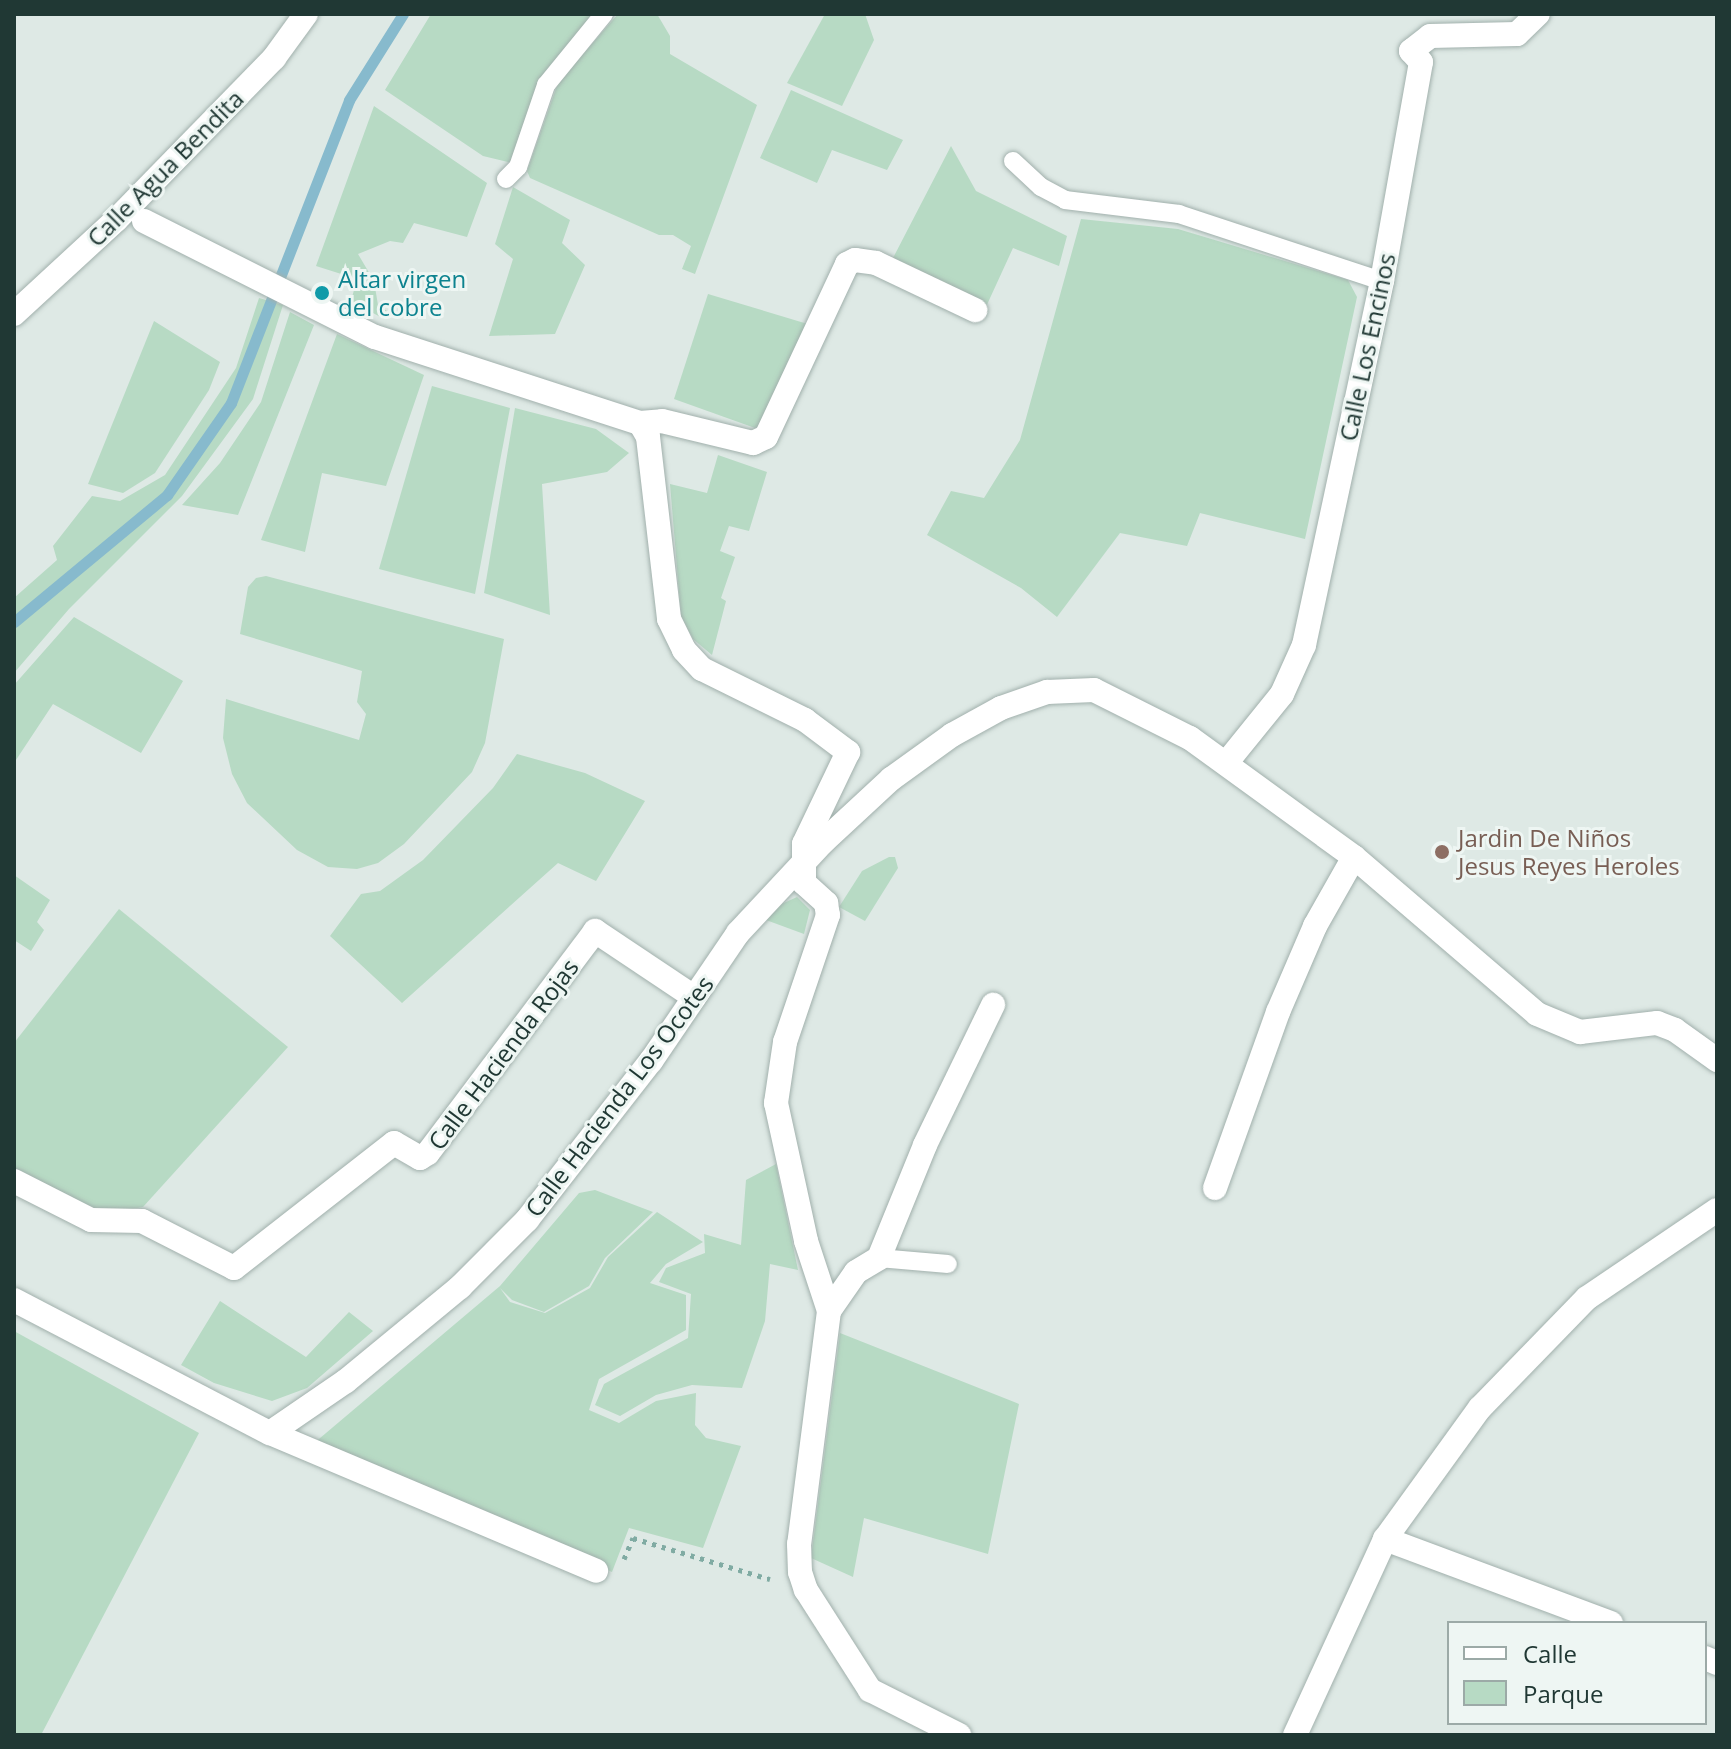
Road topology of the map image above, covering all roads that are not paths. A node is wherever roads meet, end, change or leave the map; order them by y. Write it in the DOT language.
graph roads {
  1 [pos="306,14"];
  2 [pos="604,14"];
  3 [pos="1538,14"];
  4 [pos="1013,161"];
  5 [pos="506,179"];
  6 [pos="144,221"];
  7 [pos="1382,281"];
  8 [pos="975,310"];
  9 [pos="14,314"];
  10 [pos="640,423"];
  11 [pos="1227,762"];
  12 [pos="1354,857"];
  13 [pos="804,866"];
  14 [pos="694,997"];
  15 [pos="993,1005"];
  16 [pos="1717,1060"];
  17 [pos="14,1181"];
  18 [pos="1215,1188"];
  19 [pos="1717,1210"];
  20 [pos="879,1258"];
  21 [pos="948,1264"];
  22 [pos="14,1300"];
  23 [pos="829,1311"];
  24 [pos="270,1433"];
  25 [pos="1385,1539"];
  26 [pos="596,1571"];
  27 [pos="1606,1621"];
  28 [pos="959,1735"];
  29 [pos="1295,1735"];
  1 -- 9 [label="street, Calle Agua Bendita"];
  2 -- 5 [label="lane"];
  3 -- 7 [label="street, Calle Los Encinos"];
  4 -- 7 [label="lane"];
  6 -- 10 [label="street"];
  7 -- 11 [label="street, Calle Los Encinos"];
  8 -- 10 [label="street"];
  10 -- 13 [label="street"];
  11 -- 12 [label="street, Calle Hacienda Los Ocotes"];
  11 -- 13 [label="street, Calle Hacienda Los Ocotes"];
  12 -- 16 [label="street, Calle Hacienda Los Ocotes"];
  12 -- 18 [label="street"];
  13 -- 14 [label="street, Calle Hacienda Los Ocotes"];
  13 -- 23 [label="street"];
  14 -- 17 [label="street, Calle Hacienda Rojas"];
  14 -- 24 [label="street, Calle Hacienda Los Ocotes"];
  15 -- 20 [label="street"];
  19 -- 25 [label="street"];
  20 -- 21 [label="lane"];
  20 -- 23 [label="street"];
  22 -- 24 [label="street"];
  23 -- 28 [label="street"];
  24 -- 26 [label="street"];
  25 -- 27 [label="street"];
  25 -- 29 [label="street"];
}
